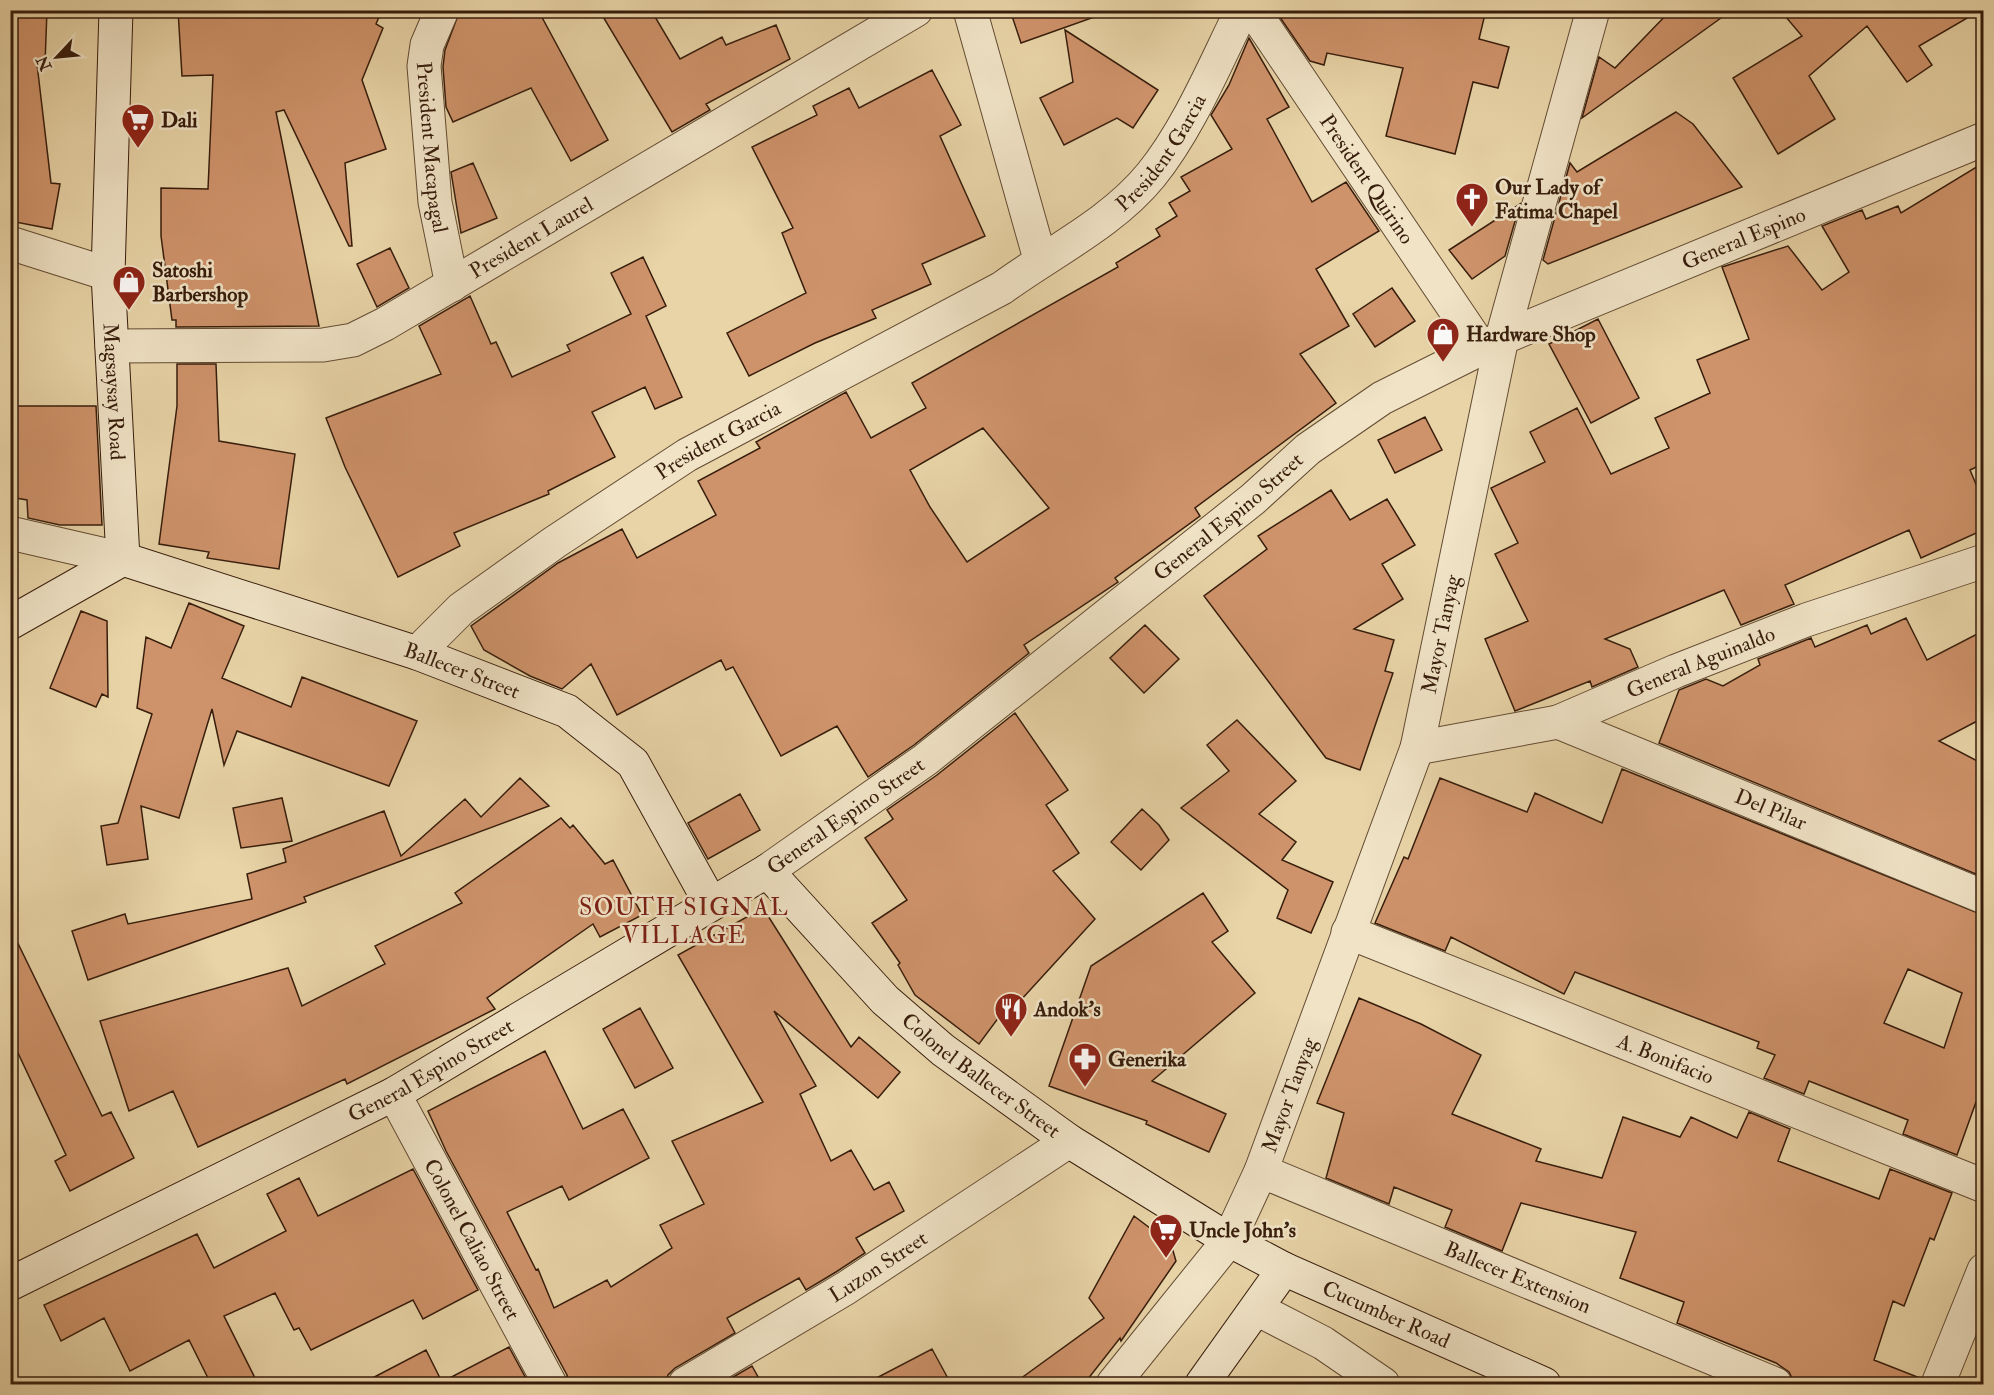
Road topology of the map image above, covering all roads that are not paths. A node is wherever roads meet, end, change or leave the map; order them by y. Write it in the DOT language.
graph roads {
  1 [pos="116,10"];
  2 [pos="442,10"];
  3 [pos="916,10"];
  4 [pos="970,10"];
  5 [pos="1242,10"];
  6 [pos="1253,10"];
  7 [pos="1593,10"];
  8 [pos="1983,139"];
  9 [pos="10,243"];
  10 [pos="1040,260"];
  11 [pos="108,273"];
  12 [pos="452,285"];
  13 [pos="1492,343"];
  14 [pos="112,346"];
  15 [pos="10,532"];
  16 [pos="123,559"];
  17 [pos="1983,561"];
  18 [pos="10,623"];
  19 [pos="417,653"];
  20 [pos="1558,722"];
  21 [pos="1417,748"];
  22 [pos="767,871"];
  23 [pos="1983,897"];
  24 [pos="711,904"];
  25 [pos="1348,932"];
  26 [pos="394,1094"];
  27 [pos="1069,1141"];
  28 [pos="1261,1171"];
  29 [pos="1983,1186"];
  30 [pos="1229,1240"];
  31 [pos="1284,1269"];
  32 [pos="1983,1270"];
  33 [pos="10,1284"];
  34 [pos="1257,1309"];
  35 [pos="550,1384"];
  36 [pos="685,1384"];
  37 [pos="1113,1384"];
  38 [pos="1202,1384"];
  39 [pos="1383,1384"];
  40 [pos="1545,1384"];
  41 [pos="1775,1384"];
  42 [pos="1938,1384"];
  1 -- 11 [label="street, Magsaysay Road"];
  2 -- 12 [label="street, President Macapagal"];
  3 -- 12 [label="street, President Laurel"];
  4 -- 10 [label="street"];
  5 -- 10 [label="street, President Garcia"];
  6 -- 13 [label="street, President Quirino"];
  7 -- 13 [label="street, Mayor Tanyag"];
  8 -- 13 [label="street, General Espino"];
  9 -- 11 [label="street"];
  10 -- 19 [label="street, President Garcia"];
  11 -- 14 [label="street, Magsaysay Road"];
  12 -- 14 [label="street, President Laurel"];
  13 -- 21 [label="street, Mayor Tanyag"];
  13 -- 22 [label="street, General Espino Street"];
  14 -- 16 [label="street, Magsaysay Road"];
  15 -- 16 [label="street, Ballecer Street"];
  16 -- 18 [label="street"];
  16 -- 19 [label="street, Ballecer Street"];
  17 -- 20 [label="street, General Aguinaldo"];
  19 -- 24 [label="street, Ballecer Street"];
  20 -- 21 [label="street, General Aguinaldo"];
  20 -- 23 [label="street, Del Pilar"];
  21 -- 25 [label="street, Mayor Tanyag"];
  22 -- 24 [label="street, General Espino Street"];
  22 -- 27 [label="street, Colonel Ballecer Street"];
  24 -- 26 [label="street, General Espino Street"];
  25 -- 28 [label="street, Mayor Tanyag"];
  25 -- 29 [label="street, A. Bonifacio"];
  26 -- 33 [label="street, General Espino Street"];
  26 -- 35 [label="street, Colonel Caliao Street"];
  27 -- 30 [label="street, Colonel Ballecer Street"];
  27 -- 36 [label="street, Luzon Street"];
  28 -- 30 [label="street, Mayor Tanyag"];
  28 -- 41 [label="street, Ballecer Extension"];
  30 -- 31 [label="street, Cucumber Road"];
  30 -- 37 [label="street, Mayor Tanyag"];
  31 -- 34 [label="street"];
  31 -- 40 [label="street, Cucumber Road"];
  32 -- 42 [label="street"];
  34 -- 38 [label="street"];
  34 -- 39 [label="street"];
}
